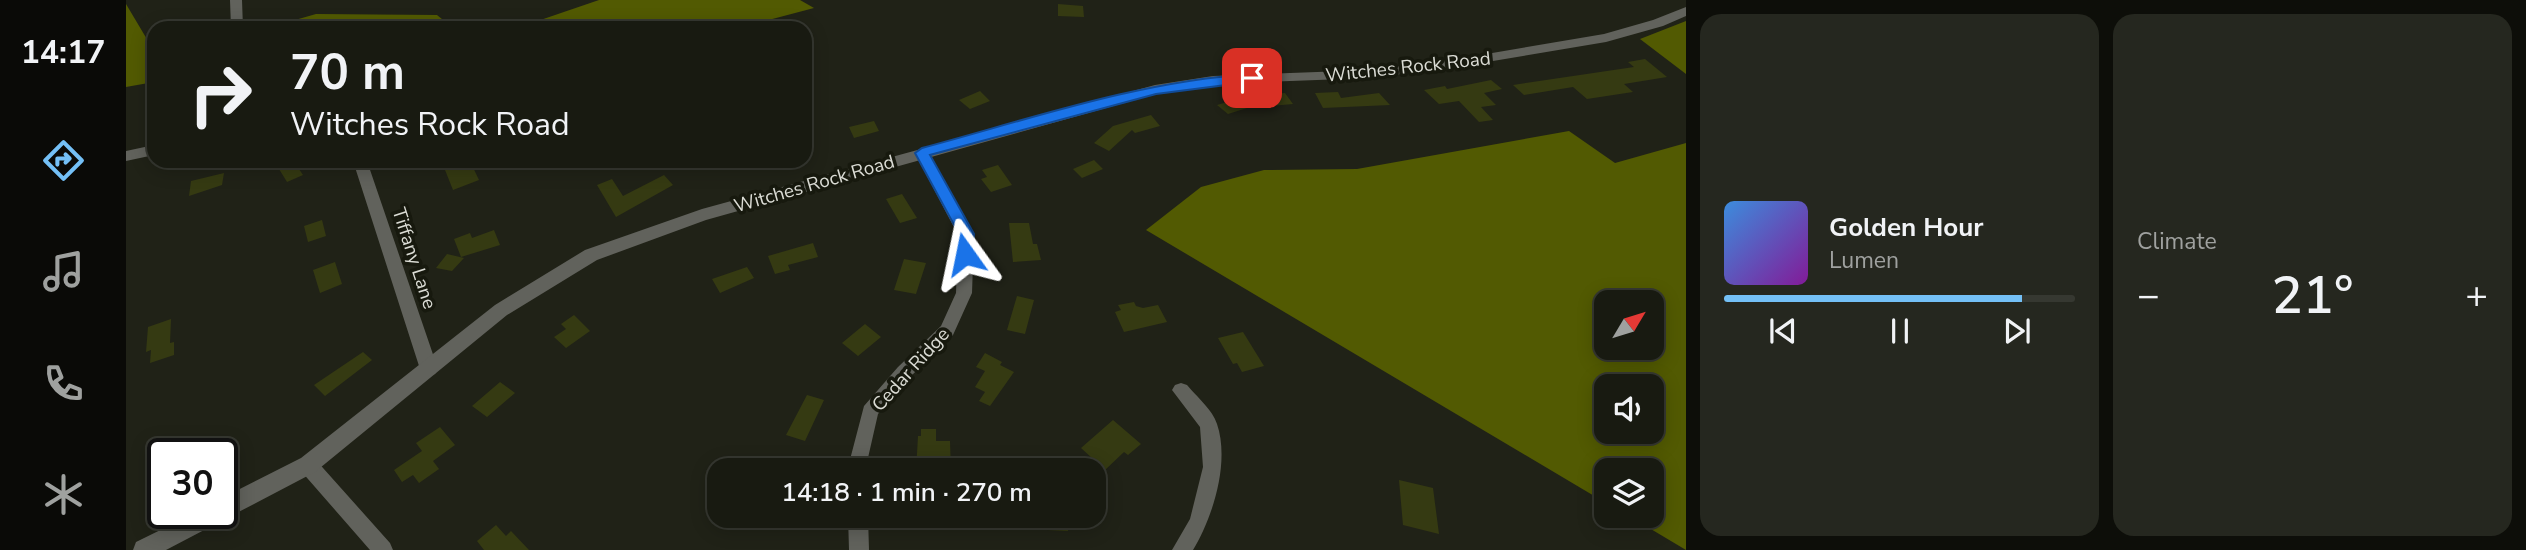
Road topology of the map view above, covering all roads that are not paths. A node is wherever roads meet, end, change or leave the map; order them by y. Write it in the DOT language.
graph roads {
  1 [pos="236,0"];
  2 [pos="1686,11"];
  3 [pos="237,21"];
  4 [pos="147,152"];
  5 [pos="922,153"];
  6 [pos="126,156"];
  7 [pos="362,168"];
  8 [pos="429,369"];
  9 [pos="1181,390"];
  10 [pos="859,458"];
  11 [pos="308,465"];
  12 [pos="238,501"];
  13 [pos="858,528"];
  14 [pos="185,529"];
  15 [pos="144,550"];
  16 [pos="383,550"];
  17 [pos="859,550"];
  18 [pos="1182,550"];
  1 -- 3 [label="street"];
  2 -- 5 [label="street, Witches Rock Road"];
  4 -- 6 [label="street"];
  5 -- 8 [label="street, Witches Rock Road"];
  5 -- 10 [label="street, Cedar Ridge"];
  7 -- 8 [label="street, Tiffany Lane"];
  8 -- 11 [label="street, Witches Rock Road"];
  9 -- 18 [label="street"];
  11 -- 12 [label="street, Witches Rock Road"];
  11 -- 16 [label="street"];
  13 -- 17 [label="street"];
  14 -- 15 [label="street"];
}
